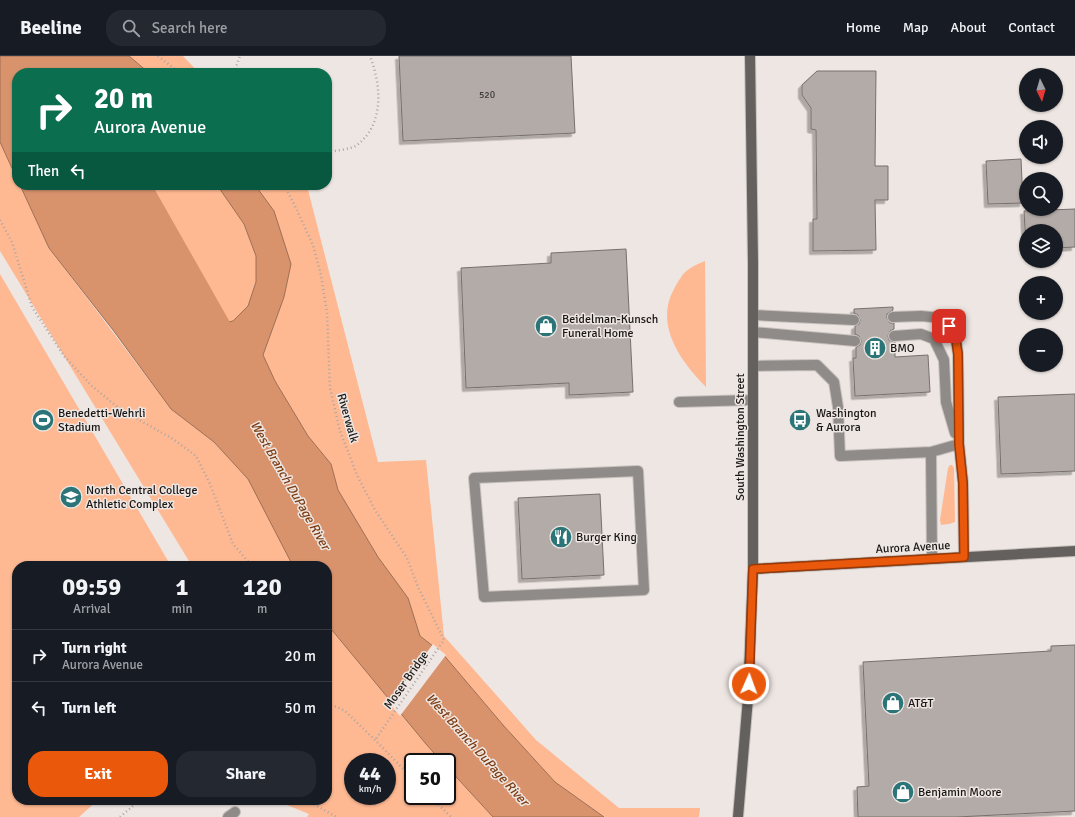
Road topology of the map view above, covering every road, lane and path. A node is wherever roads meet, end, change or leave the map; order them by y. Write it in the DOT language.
graph roads {
  1 [pos="158,56"];
  2 [pos="240,56"];
  3 [pos="370,56"];
  4 [pos="750,56"];
  5 [pos="174,68"];
  6 [pos="236,68"];
  7 [pos="332,151"];
  8 [pos="287,190"];
  9 [pos="0,220"];
  10 [pos="753,315"];
  11 [pos="894,317"];
  12 [pos="854,320"];
  13 [pos="753,332"];
  14 [pos="894,336"];
  15 [pos="855,341"];
  16 [pos="753,366"];
  17 [pos="753,400"];
  18 [pos="679,402"];
  19 [pos="959,444"];
  20 [pos="931,452"];
  21 [pos="1075,551"];
  22 [pos="964,557"];
  23 [pos="932,559"];
  24 [pos="248,561"];
  25 [pos="753,569"];
  26 [pos="643,574"];
  27 [pos="444,640"];
  28 [pos="332,706"];
  29 [pos="375,740"];
  30 [pos="404,770"];
  31 [pos="134,805"];
  32 [pos="316,805"];
  33 [pos="439,805"];
  34 [pos="120,817"];
  35 [pos="336,817"];
  36 [pos="451,817"];
  37 [pos="738,817"];
  1 -- 5 [label="path"];
  2 -- 6 [label="path"];
  3 -- 7 [label="path"];
  4 -- 10 [label="main road, South Washington Street"];
  8 -- 27 [label="path, Riverwalk"];
  9 -- 24 [label="path"];
  10 -- 12 [label="lane"];
  10 -- 13 [label="main road, South Washington Street"];
  11 -- 19 [label="lane"];
  13 -- 15 [label="lane"];
  13 -- 16 [label="main road, South Washington Street"];
  14 -- 19 [label="lane"];
  16 -- 17 [label="main road, South Washington Street"];
  16 -- 20 [label="lane"];
  17 -- 18 [label="lane"];
  17 -- 25 [label="main road, South Washington Street"];
  19 -- 20 [label="lane"];
  19 -- 22 [label="lane"];
  20 -- 23 [label="lane"];
  21 -- 22 [label="main road, Aurora Avenue"];
  22 -- 23 [label="main road, Aurora Avenue"];
  23 -- 25 [label="main road, Aurora Avenue"];
  25 -- 37 [label="main road, South Washington Street"];
  26 -- 26 [label="lane"];
  27 -- 29 [label="path, Moser Bridge"];
  28 -- 29 [label="path"];
  29 -- 30 [label="path"];
  31 -- 34 [label="path"];
  32 -- 35 [label="path"];
  33 -- 36 [label="path"];
}
